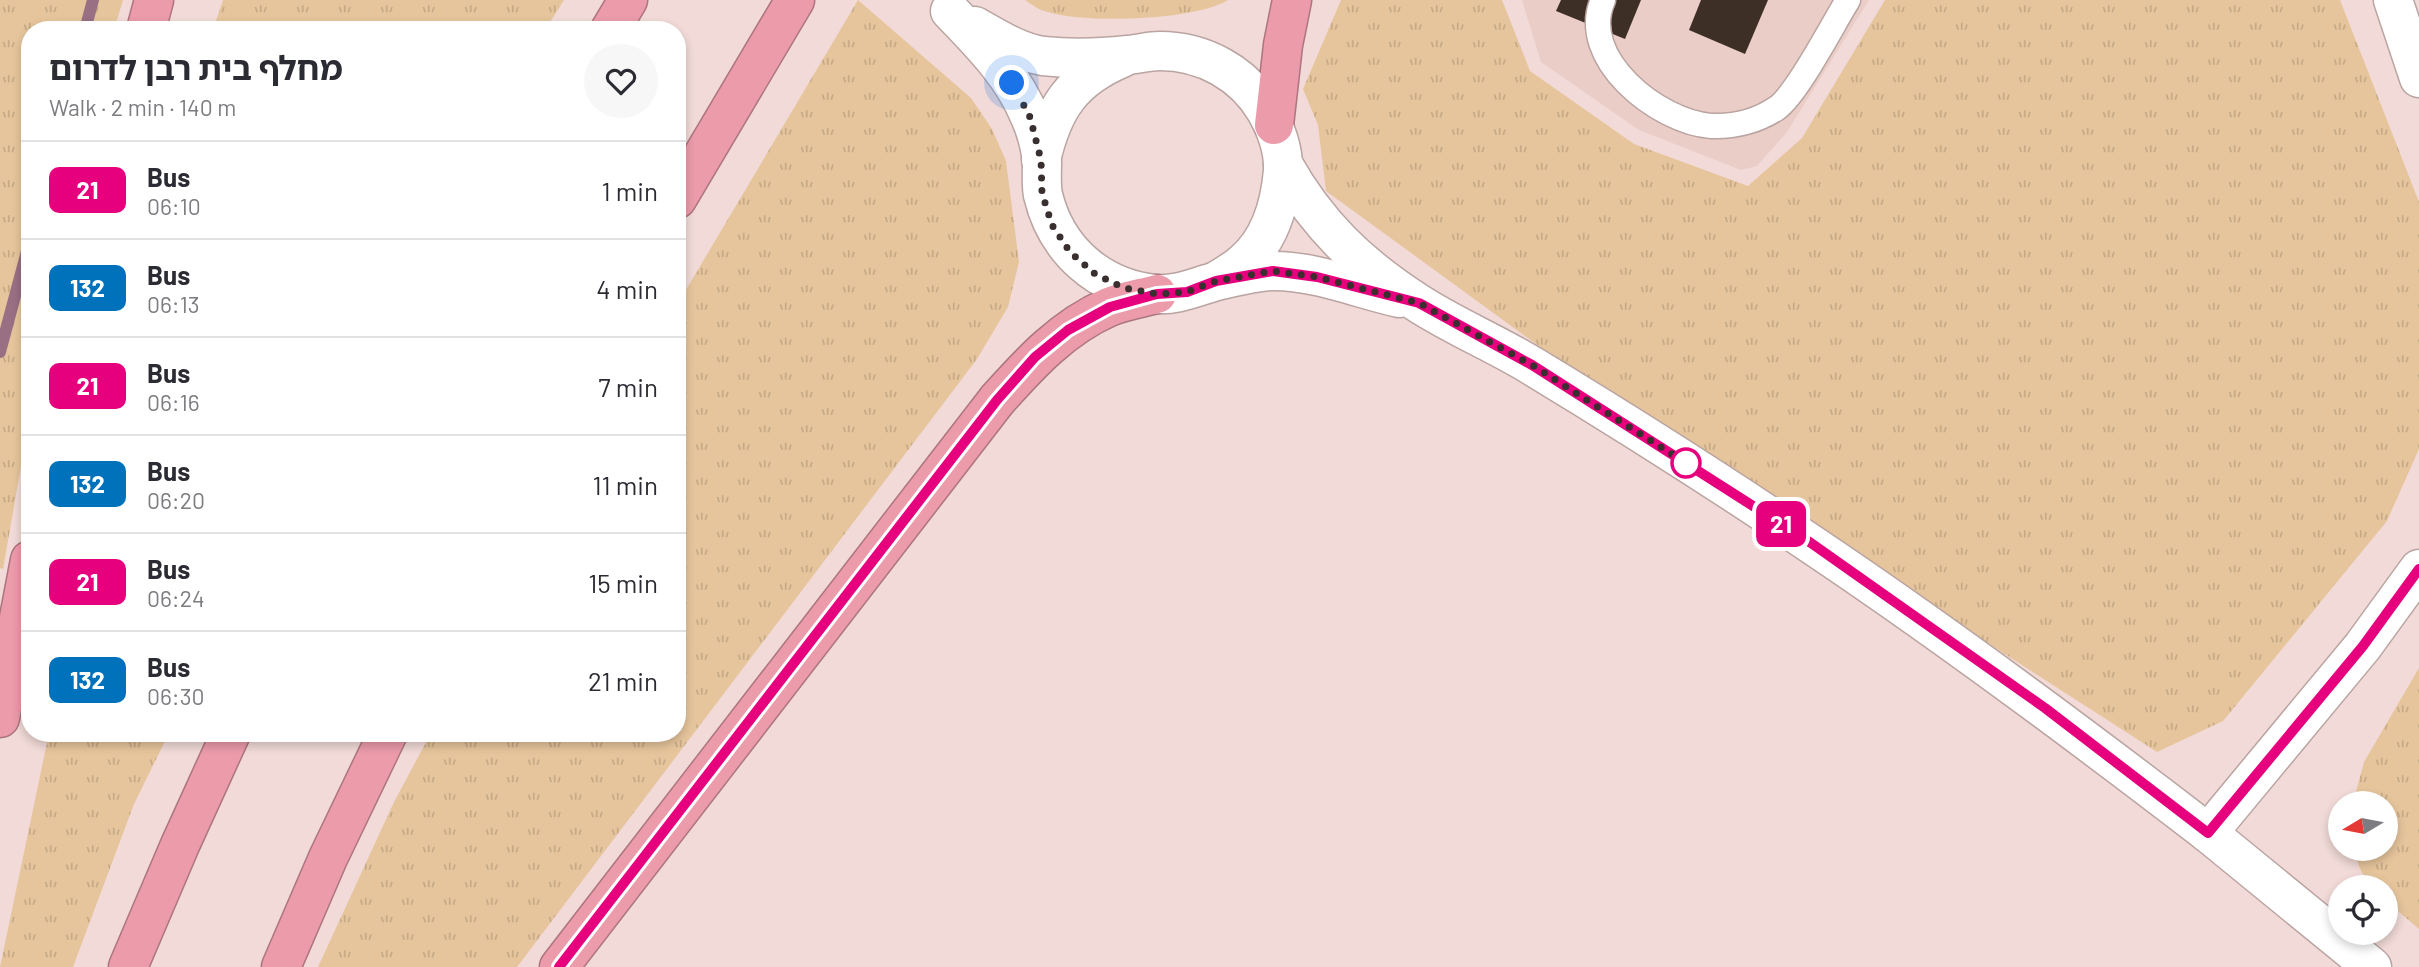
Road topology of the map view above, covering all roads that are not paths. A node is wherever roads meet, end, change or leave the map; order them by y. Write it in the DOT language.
graph roads {
  1 [pos="154,0"];
  2 [pos="628,0"];
  3 [pos="795,0"];
  4 [pos="1292,0"];
  5 [pos="1603,0"];
  6 [pos="1848,0"];
  7 [pos="2393,0"];
  8 [pos="943,6"];
  9 [pos="148,21"];
  10 [pos="615,21"];
  11 [pos="1129,55"];
  12 [pos="2419,78"];
  13 [pos="1273,125"];
  14 [pos="1041,160"];
  15 [pos="1283,163"];
  16 [pos="686,184"];
  17 [pos="1216,281"];
  18 [pos="1157,294"];
  19 [pos="1419,303"];
  20 [pos="2419,569"];
  21 [pos="21,607"];
  22 [pos="0,718"];
  23 [pos="227,742"];
  24 [pos="384,742"];
  25 [pos="2208,833"];
  26 [pos="128,967"];
  27 [pos="281,967"];
  28 [pos="559,967"];
  29 [pos="2372,967"];
  1 -- 9 [label="highway"];
  2 -- 10 [label="highway"];
  3 -- 16 [label="highway"];
  4 -- 13 [label="highway"];
  5 -- 6 [label="lane"];
  7 -- 12 [label="main road"];
  8 -- 11 [label="main road"];
  8 -- 14 [label="main road"];
  11 -- 13 [label="main road"];
  11 -- 14 [label="main road"];
  13 -- 15 [label="main road"];
  14 -- 18 [label="main road"];
  15 -- 17 [label="main road"];
  15 -- 19 [label="main road"];
  17 -- 18 [label="main road"];
  17 -- 19 [label="main road"];
  18 -- 28 [label="highway"];
  19 -- 25 [label="main road"];
  20 -- 25 [label="main road"];
  21 -- 22 [label="highway"];
  23 -- 26 [label="highway"];
  24 -- 27 [label="highway"];
  25 -- 29 [label="main road"];
}
